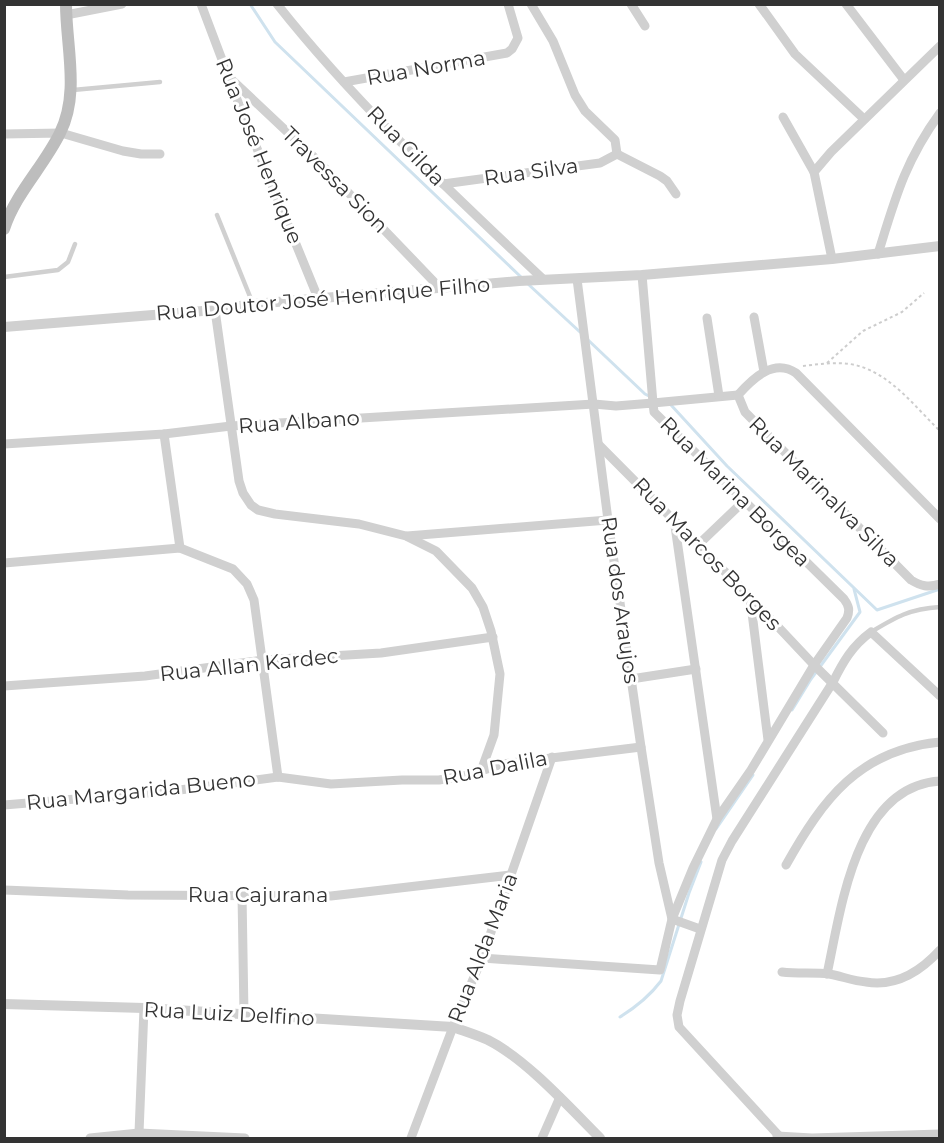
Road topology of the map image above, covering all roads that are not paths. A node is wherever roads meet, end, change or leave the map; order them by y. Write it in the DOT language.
graph roads {
  1 [pos="122,4"];
  2 [pos="201,4"];
  3 [pos="277,4"];
  4 [pos="508,4"];
  5 [pos="531,4"];
  6 [pos="631,4"];
  7 [pos="759,4"];
  8 [pos="846,4"];
  9 [pos="66,10"];
  10 [pos="645,26"];
  11 [pos="939,46"];
  12 [pos="227,75"];
  13 [pos="904,80"];
  14 [pos="160,82"];
  15 [pos="344,82"];
  16 [pos="70,90"];
  17 [pos="939,113"];
  18 [pos="783,117"];
  19 [pos="864,119"];
  20 [pos="61,133"];
  21 [pos="4,134"];
  22 [pos="160,154"];
  23 [pos="617,154"];
  24 [pos="814,172"];
  25 [pos="443,184"];
  26 [pos="676,194"];
  27 [pos="216,216"];
  28 [pos="4,230"];
  29 [pos="75,244"];
  30 [pos="939,246"];
  31 [pos="878,254"];
  32 [pos="832,259"];
  33 [pos="642,275"];
  34 [pos="4,277"];
  35 [pos="543,279"];
  36 [pos="577,279"];
  37 [pos="439,287"];
  38 [pos="318,298"];
  39 [pos="253,304"];
  40 [pos="215,310"];
  41 [pos="754,317"];
  42 [pos="707,318"];
  43 [pos="4,327"];
  44 [pos="764,372"];
  45 [pos="738,395"];
  46 [pos="719,396"];
  47 [pos="657,400"];
  48 [pos="594,404"];
  49 [pos="231,426"];
  50 [pos="164,434"];
  51 [pos="4,444"];
  52 [pos="599,445"];
  53 [pos="745,500"];
  54 [pos="674,519"];
  55 [pos="939,519"];
  56 [pos="608,520"];
  57 [pos="406,536"];
  58 [pos="699,544"];
  59 [pos="180,548"];
  60 [pos="4,563"];
  61 [pos="939,584"];
  62 [pos="750,597"];
  63 [pos="939,607"];
  64 [pos="871,632"];
  65 [pos="492,637"];
  66 [pos="263,660"];
  67 [pos="815,666"];
  68 [pos="696,669"];
  69 [pos="631,679"];
  70 [pos="831,681"];
  71 [pos="4,686"];
  72 [pos="939,696"];
  73 [pos="883,733"];
  74 [pos="769,741"];
  75 [pos="939,742"];
  76 [pos="641,747"];
  77 [pos="552,757"];
  78 [pos="482,771"];
  79 [pos="278,777"];
  80 [pos="939,781"];
  81 [pos="4,805"];
  82 [pos="717,819"];
  83 [pos="786,865"];
  84 [pos="511,875"];
  85 [pos="4,890"];
  86 [pos="242,894"];
  87 [pos="675,920"];
  88 [pos="697,928"];
  89 [pos="939,950"];
  90 [pos="482,958"];
  91 [pos="782,972"];
  92 [pos="827,974"];
  93 [pos="4,1004"];
  94 [pos="144,1008"];
  95 [pos="244,1014"];
  96 [pos="453,1027"];
  97 [pos="560,1097"];
  98 [pos="139,1133"];
  99 [pos="939,1134"];
  100 [pos="90,1138"];
  101 [pos="245,1138"];
  102 [pos="411,1138"];
  103 [pos="542,1138"];
  104 [pos="600,1138"];
  105 [pos="777,1138"];
  1 -- 9 [label="street"];
  2 -- 12 [label="street, Rua José Henrique"];
  3 -- 15 [label="street, Rua Gilda"];
  4 -- 15 [label="street, Rua Norma"];
  5 -- 23 [label="street"];
  6 -- 10 [label="street"];
  7 -- 19 [label="street"];
  8 -- 13 [label="street"];
  9 -- 16 [label="main road"];
  11 -- 13 [label="street"];
  12 -- 37 [label="street, Travessa Sion"];
  12 -- 38 [label="street, Rua José Henrique"];
  13 -- 19 [label="street"];
  14 -- 16 [label="lane"];
  15 -- 25 [label="street, Rua Gilda"];
  16 -- 20 [label="main road"];
  17 -- 31 [label="street"];
  18 -- 24 [label="street"];
  19 -- 24 [label="street"];
  20 -- 21 [label="street"];
  20 -- 22 [label="street"];
  20 -- 28 [label="main road"];
  23 -- 25 [label="street, Rua Silva"];
  23 -- 26 [label="street"];
  24 -- 32 [label="street"];
  25 -- 35 [label="street, Rua Gilda"];
  27 -- 39 [label="lane"];
  29 -- 34 [label="lane"];
  30 -- 31 [label="street, Rua Doutor José Henrique Filho"];
  31 -- 32 [label="street, Rua Doutor José Henrique Filho"];
  32 -- 33 [label="street, Rua Doutor José Henrique Filho"];
  33 -- 36 [label="street, Rua Doutor José Henrique Filho"];
  33 -- 47 [label="street"];
  35 -- 36 [label="street, Rua Doutor José Henrique Filho"];
  35 -- 37 [label="street, Rua Doutor José Henrique Filho"];
  36 -- 48 [label="street, Rua dos Araujos"];
  37 -- 38 [label="street, Rua Doutor José Henrique Filho"];
  38 -- 39 [label="street, Rua Doutor José Henrique Filho"];
  39 -- 40 [label="street, Rua Doutor José Henrique Filho"];
  40 -- 43 [label="street, Rua Doutor José Henrique Filho"];
  40 -- 49 [label="street"];
  41 -- 44 [label="street"];
  42 -- 46 [label="street"];
  44 -- 45 [label="street, Rua Marinalva Silva"];
  44 -- 55 [label="street"];
  45 -- 46 [label="street"];
  45 -- 61 [label="street, Rua Marinalva Silva"];
  46 -- 47 [label="street"];
  47 -- 48 [label="street, Rua Marina Borgea"];
  47 -- 53 [label="street, Rua Marina Borgea"];
  48 -- 49 [label="street, Rua Albano"];
  48 -- 52 [label="street, Rua dos Araujos"];
  49 -- 50 [label="street, Rua Albano"];
  49 -- 57 [label="street"];
  50 -- 51 [label="street, Rua Albano"];
  50 -- 59 [label="street"];
  52 -- 54 [label="street, Rua Marcos Borges"];
  52 -- 56 [label="street, Rua dos Araujos"];
  53 -- 58 [label="street"];
  53 -- 67 [label="street, Rua Marina Borgea"];
  54 -- 58 [label="street, Rua Marcos Borges"];
  54 -- 68 [label="street"];
  56 -- 57 [label="street"];
  56 -- 69 [label="street, Rua dos Araujos"];
  57 -- 65 [label="street"];
  58 -- 62 [label="street, Rua Marcos Borges"];
  59 -- 60 [label="street"];
  59 -- 66 [label="street"];
  62 -- 67 [label="street, Rua Marcos Borges"];
  62 -- 74 [label="street"];
  63 -- 64 [label="lane"];
  64 -- 70 [label="street"];
  64 -- 72 [label="street"];
  65 -- 66 [label="street, Rua Allan Kardec"];
  65 -- 78 [label="street"];
  66 -- 71 [label="street, Rua Allan Kardec"];
  66 -- 79 [label="street"];
  67 -- 70 [label="street, Rua Marcos Borges"];
  67 -- 74 [label="street"];
  68 -- 69 [label="street"];
  68 -- 82 [label="street"];
  69 -- 76 [label="street, Rua dos Araujos"];
  70 -- 73 [label="street, Rua Marcos Borges"];
  70 -- 88 [label="street"];
  74 -- 82 [label="street"];
  75 -- 83 [label="street"];
  76 -- 77 [label="street, Rua Dalila"];
  76 -- 87 [label="street, Rua dos Araujos"];
  77 -- 78 [label="street, Rua Dalila"];
  77 -- 84 [label="street, Rua Alda Maria"];
  78 -- 79 [label="street, Rua Dalila"];
  79 -- 81 [label="street, Rua Margarida Bueno"];
  80 -- 92 [label="street"];
  82 -- 87 [label="street"];
  84 -- 86 [label="street, Rua Cajurana"];
  84 -- 90 [label="street, Rua Alda Maria"];
  85 -- 86 [label="street, Rua Cajurana"];
  86 -- 95 [label="street"];
  87 -- 88 [label="street"];
  87 -- 90 [label="street"];
  88 -- 105 [label="street"];
  89 -- 92 [label="street"];
  90 -- 96 [label="street, Rua Alda Maria"];
  91 -- 92 [label="street"];
  93 -- 94 [label="street, Rua Luiz Delfino"];
  94 -- 95 [label="street, Rua Luiz Delfino"];
  94 -- 98 [label="street"];
  95 -- 96 [label="street, Rua Luiz Delfino"];
  96 -- 97 [label="street, Rua Luiz Delfino"];
  96 -- 102 [label="street, Rua Alda Maria"];
  97 -- 103 [label="street"];
  97 -- 104 [label="street, Rua Luiz Delfino"];
  98 -- 100 [label="street"];
  98 -- 101 [label="street"];
  99 -- 105 [label="street"];
}
